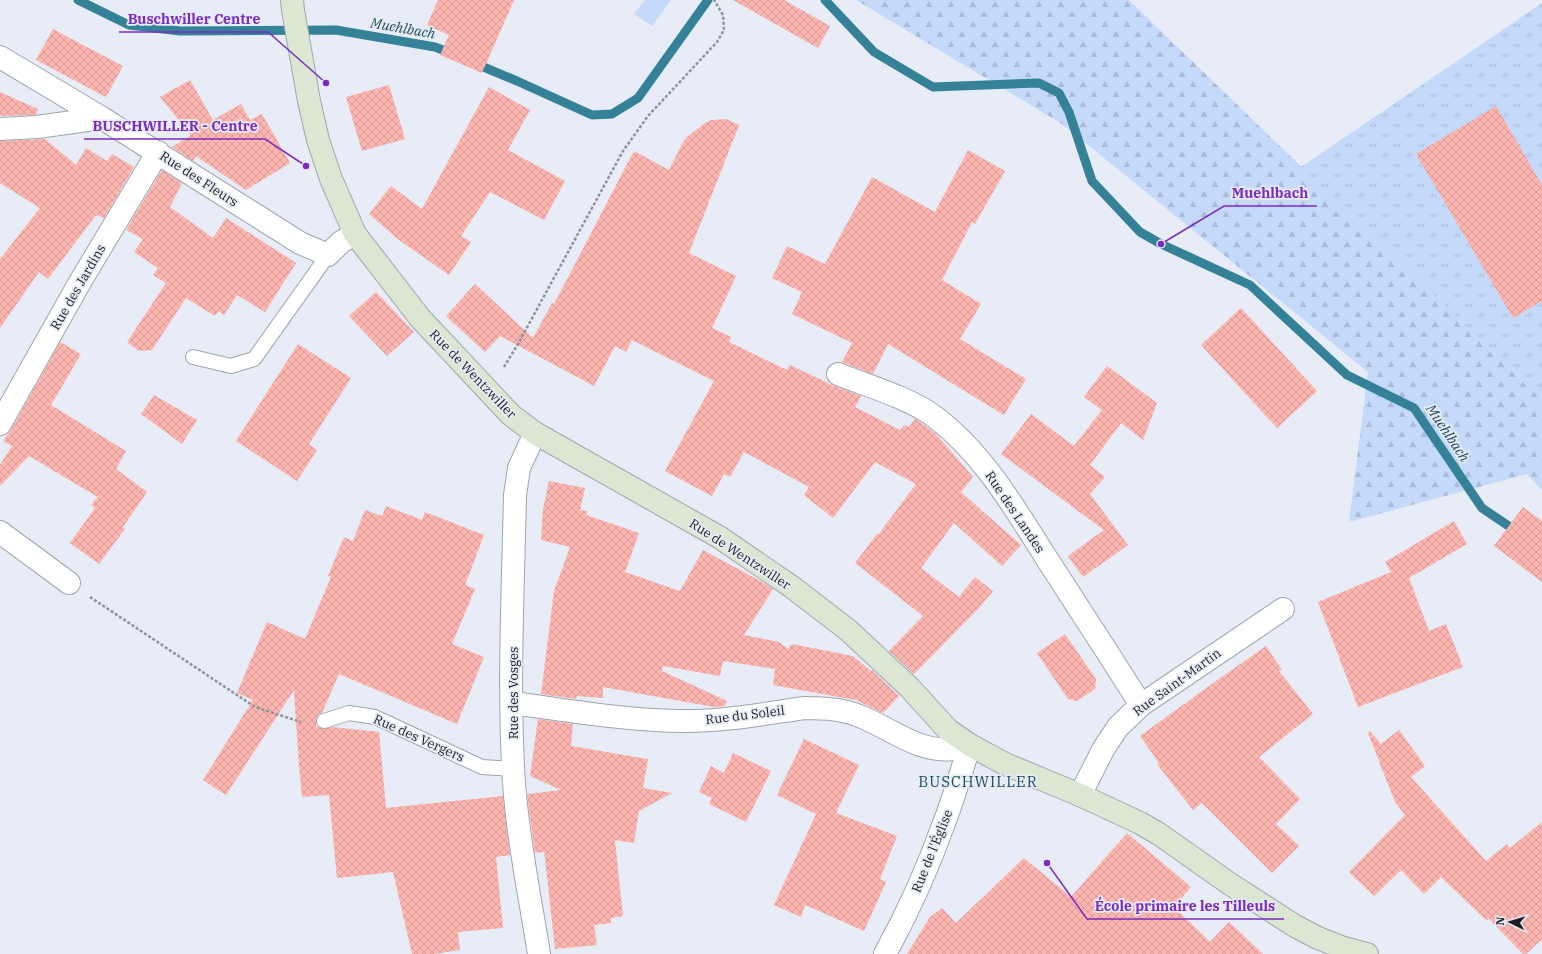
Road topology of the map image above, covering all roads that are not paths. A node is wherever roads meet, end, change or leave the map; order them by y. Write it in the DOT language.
graph roads {
  1 [pos="292,5"];
  2 [pos="0,57"];
  3 [pos="102,118"];
  4 [pos="0,129"];
  5 [pos="158,152"];
  6 [pos="355,234"];
  7 [pos="328,255"];
  8 [pos="192,357"];
  9 [pos="838,374"];
  10 [pos="0,424"];
  11 [pos="535,434"];
  12 [pos="0,532"];
  13 [pos="69,583"];
  14 [pos="1283,609"];
  15 [pos="512,703"];
  16 [pos="1141,705"];
  17 [pos="324,721"];
  18 [pos="970,745"];
  19 [pos="513,769"];
  20 [pos="1080,795"];
  21 [pos="539,954"];
  22 [pos="885,954"];
  23 [pos="1367,954"];
  1 -- 6 [label="street, Rue de Wentzwiller"];
  2 -- 3 [label="street, Rue des Fleurs"];
  3 -- 4 [label="street"];
  3 -- 5 [label="street, Rue des Fleurs"];
  5 -- 7 [label="street, Rue des Fleurs"];
  5 -- 10 [label="street, Rue des Jardins"];
  6 -- 7 [label="street"];
  6 -- 11 [label="street, Rue de Wentzwiller"];
  7 -- 8 [label="lane"];
  9 -- 16 [label="street, Rue des Landes"];
  11 -- 15 [label="street, Rue des Vosges"];
  11 -- 18 [label="street, Rue de Wentzwiller"];
  12 -- 13 [label="street"];
  14 -- 16 [label="street, Rue Saint-Martin"];
  15 -- 18 [label="street, Rue du Soleil"];
  15 -- 19 [label="street, Rue des Vosges"];
  16 -- 20 [label="street, Rue Saint-Martin"];
  17 -- 19 [label="lane, Rue des Vergers"];
  18 -- 20 [label="street, Rue de Wentzwiller"];
  18 -- 22 [label="street, Rue de l'Église"];
  19 -- 21 [label="street, Rue des Vosges"];
  20 -- 23 [label="street, Rue de Wentzwiller"];
}
